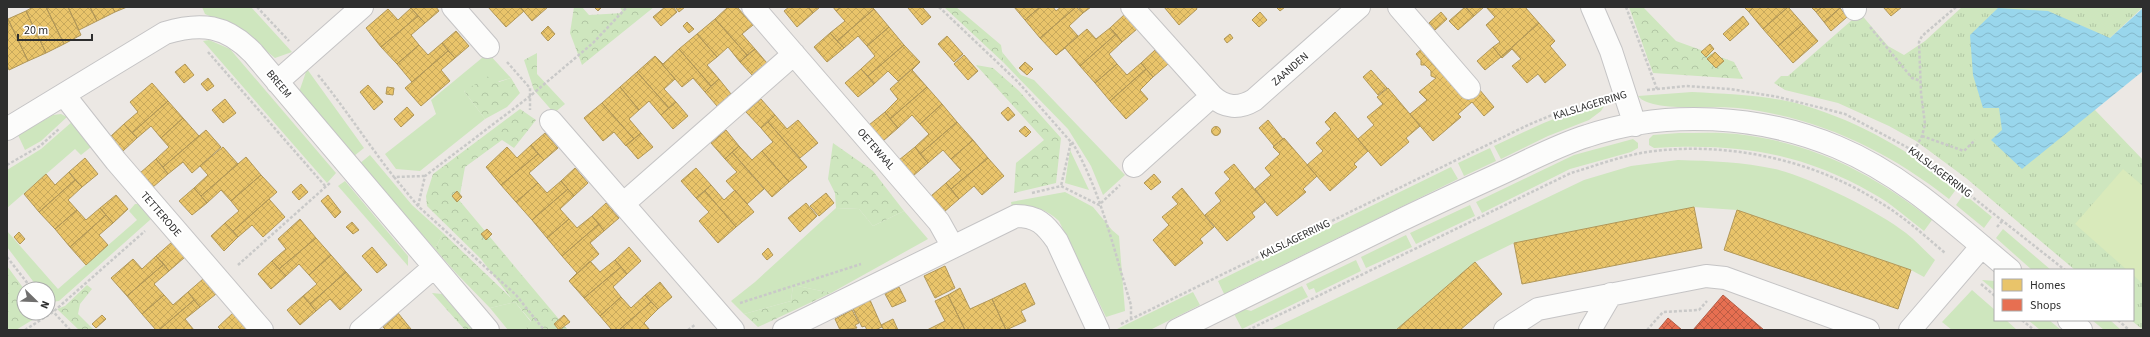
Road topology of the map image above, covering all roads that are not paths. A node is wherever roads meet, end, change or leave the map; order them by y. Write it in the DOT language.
graph roads {
  1 [pos="362,7"];
  2 [pos="453,7"];
  3 [pos="753,7"];
  4 [pos="1132,7"];
  5 [pos="1359,7"];
  6 [pos="1399,7"];
  7 [pos="1592,7"];
  8 [pos="488,47"];
  9 [pos="794,54"];
  10 [pos="277,82"];
  11 [pos="1469,88"];
  12 [pos="64,95"];
  13 [pos="1212,96"];
  14 [pos="551,121"];
  15 [pos="1635,125"];
  16 [pos="7,129"];
  17 [pos="1134,166"];
  18 [pos="624,204"];
  19 [pos="1982,246"];
  20 [pos="953,247"];
  21 [pos="434,267"];
  22 [pos="2009,269"];
  23 [pos="1611,294"];
  24 [pos="2070,321"];
  25 [pos="1107,329"];
  26 [pos="262,330"];
  27 [pos="361,330"];
  28 [pos="488,330"];
  29 [pos="733,330"];
  30 [pos="784,330"];
  31 [pos="1177,330"];
  32 [pos="1505,330"];
  33 [pos="1590,330"];
  34 [pos="1868,330"];
  35 [pos="1910,330"];
  36 [pos="2081,330"];
  1 -- 10 [label="street"];
  2 -- 8 [label="street"];
  3 -- 9 [label="street, OETEWAAL"];
  4 -- 13 [label="street, ZAANDEN"];
  5 -- 13 [label="street, ZAANDEN"];
  6 -- 11 [label="street"];
  7 -- 15 [label="street"];
  9 -- 18 [label="street"];
  9 -- 20 [label="street, OETEWAAL"];
  10 -- 12 [label="street, BREEM"];
  10 -- 21 [label="street, BREEM"];
  12 -- 16 [label="street, BREEM"];
  12 -- 26 [label="street, TETTERODE"];
  13 -- 17 [label="street"];
  14 -- 18 [label="street"];
  15 -- 19 [label="street"];
  15 -- 31 [label="street"];
  18 -- 29 [label="street"];
  19 -- 22 [label="street"];
  19 -- 35 [label="street"];
  20 -- 25 [label="street"];
  20 -- 30 [label="street"];
  21 -- 27 [label="street"];
  21 -- 28 [label="street, BREEM"];
  23 -- 32 [label="street"];
  23 -- 33 [label="street"];
  23 -- 34 [label="street"];
  24 -- 36 [label="street"];
}
